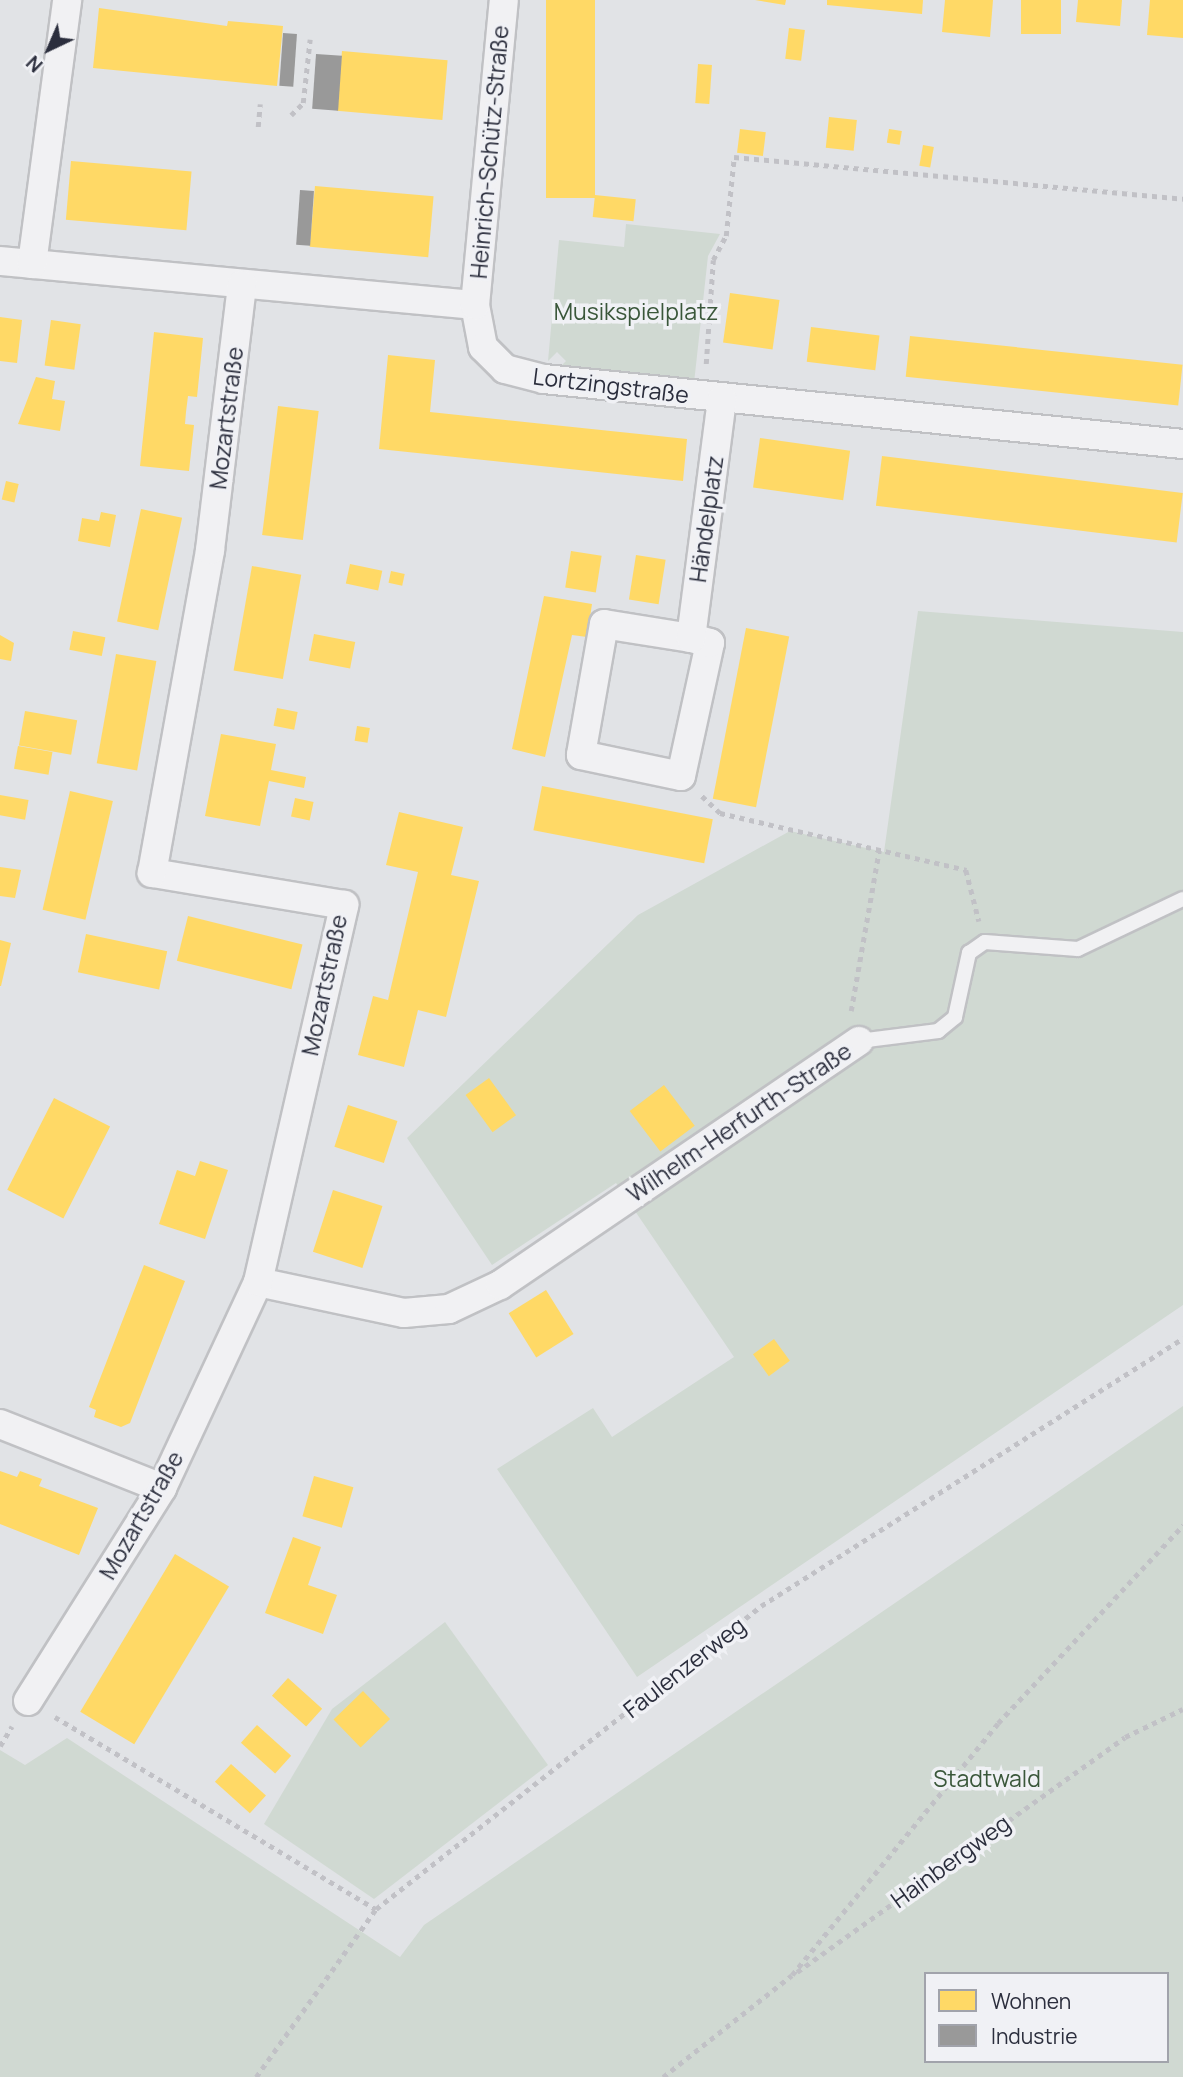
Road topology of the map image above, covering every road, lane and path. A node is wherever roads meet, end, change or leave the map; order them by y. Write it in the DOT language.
graph roads {
  1 [pos="66,0"];
  2 [pos="504,0"];
  3 [pos="310,39"];
  4 [pos="260,104"];
  5 [pos="292,115"];
  6 [pos="258,127"];
  7 [pos="1183,200"];
  8 [pos="0,261"];
  9 [pos="32,264"];
  10 [pos="242,285"];
  11 [pos="475,305"];
  12 [pos="713,398"];
  13 [pos="1183,444"];
  14 [pos="691,638"];
  15 [pos="681,776"];
  16 [pos="879,850"];
  17 [pos="1183,899"];
  18 [pos="985,942"];
  19 [pos="859,1041"];
  20 [pos="258,1282"];
  21 [pos="1183,1338"];
  22 [pos="0,1424"];
  23 [pos="162,1488"];
  24 [pos="1183,1525"];
  25 [pos="29,1701"];
  26 [pos="1183,1709"];
  27 [pos="376,1909"];
  28 [pos="792,1975"];
  29 [pos="256,2077"];
  30 [pos="663,2077"];
  1 -- 9 [label="street"];
  2 -- 11 [label="street, Heinrich-Schütz-Straße"];
  3 -- 5 [label="path"];
  4 -- 6 [label="path"];
  7 -- 12 [label="path"];
  8 -- 9 [label="street"];
  9 -- 10 [label="street"];
  10 -- 11 [label="street"];
  10 -- 20 [label="street, Mozartstraße"];
  11 -- 12 [label="street, Lortzingstraße"];
  12 -- 13 [label="street, Lortzingstraße"];
  12 -- 14 [label="street, Händelplatz"];
  14 -- 15 [label="street"];
  14 -- 15 [label="street"];
  15 -- 16 [label="path"];
  16 -- 18 [label="path"];
  16 -- 19 [label="path"];
  17 -- 18 [label="lane"];
  18 -- 19 [label="lane, Wilhelm-Herfurth-Straße"];
  19 -- 20 [label="street, Wilhelm-Herfurth-Straße"];
  20 -- 23 [label="street, Mozartstraße"];
  21 -- 27 [label="path, Faulenzerweg"];
  22 -- 23 [label="street"];
  23 -- 25 [label="street, Mozartstraße"];
  24 -- 28 [label="path"];
  25 -- 27 [label="path"];
  26 -- 28 [label="path, Hainbergweg"];
  27 -- 29 [label="path, Faulenzerweg"];
  28 -- 30 [label="path"];
}
